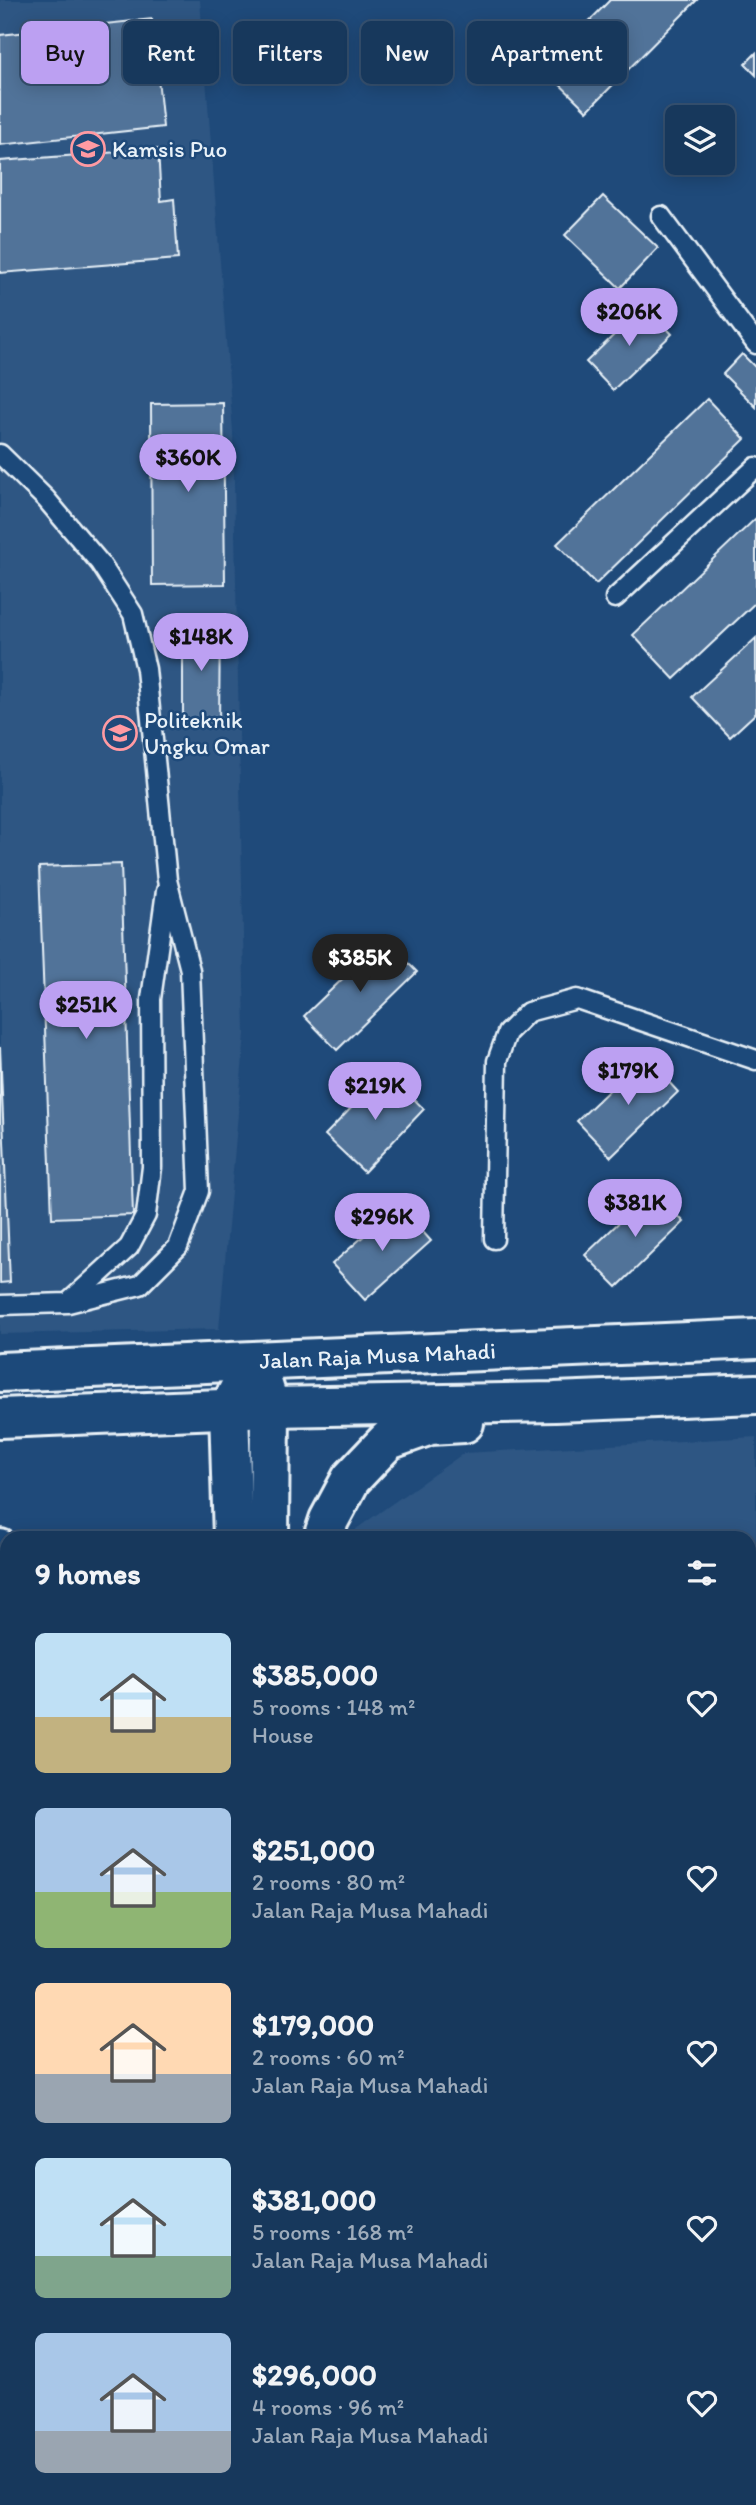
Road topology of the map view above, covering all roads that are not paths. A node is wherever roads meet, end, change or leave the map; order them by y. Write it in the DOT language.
graph roads {
  1 [pos="661,216"];
  2 [pos="756,344"];
  3 [pos="0,454"];
  4 [pos="756,467"];
  5 [pos="615,598"];
  6 [pos="167,880"];
  7 [pos="756,1060"];
  8 [pos="495,1239"];
  9 [pos="68,1303"];
  10 [pos="0,1305"];
  11 [pos="756,1339"];
  12 [pos="254,1360"];
  13 [pos="0,1372"];
  14 [pos="756,1394"];
  15 [pos="555,1402"];
  16 [pos="270,1407"];
  17 [pos="229,1409"];
  18 [pos="0,1418"];
  19 [pos="233,1531"];
  20 [pos="269,1531"];
  21 [pos="325,1531"];
  1 -- 2 [label="lane"];
  3 -- 6 [label="lane"];
  4 -- 5 [label="lane"];
  6 -- 9 [label="lane"];
  6 -- 9 [label="lane"];
  7 -- 8 [label="lane"];
  9 -- 10 [label="lane"];
  11 -- 12 [label="main road, Jalan Raja Musa Mahadi"];
  12 -- 13 [label="main road, Jalan Raja Musa Mahadi"];
  12 -- 16 [label="main road"];
  12 -- 17 [label="main road"];
  14 -- 15 [label="main road, Jalan Raja Musa Mahadi"];
  15 -- 16 [label="main road, Jalan Raja Musa Mahadi"];
  15 -- 21 [label="main road"];
  16 -- 17 [label="main road, Jalan Raja Musa Mahadi"];
  16 -- 20 [label="main road"];
  17 -- 18 [label="main road, Jalan Raja Musa Mahadi"];
  17 -- 19 [label="main road"];
}
